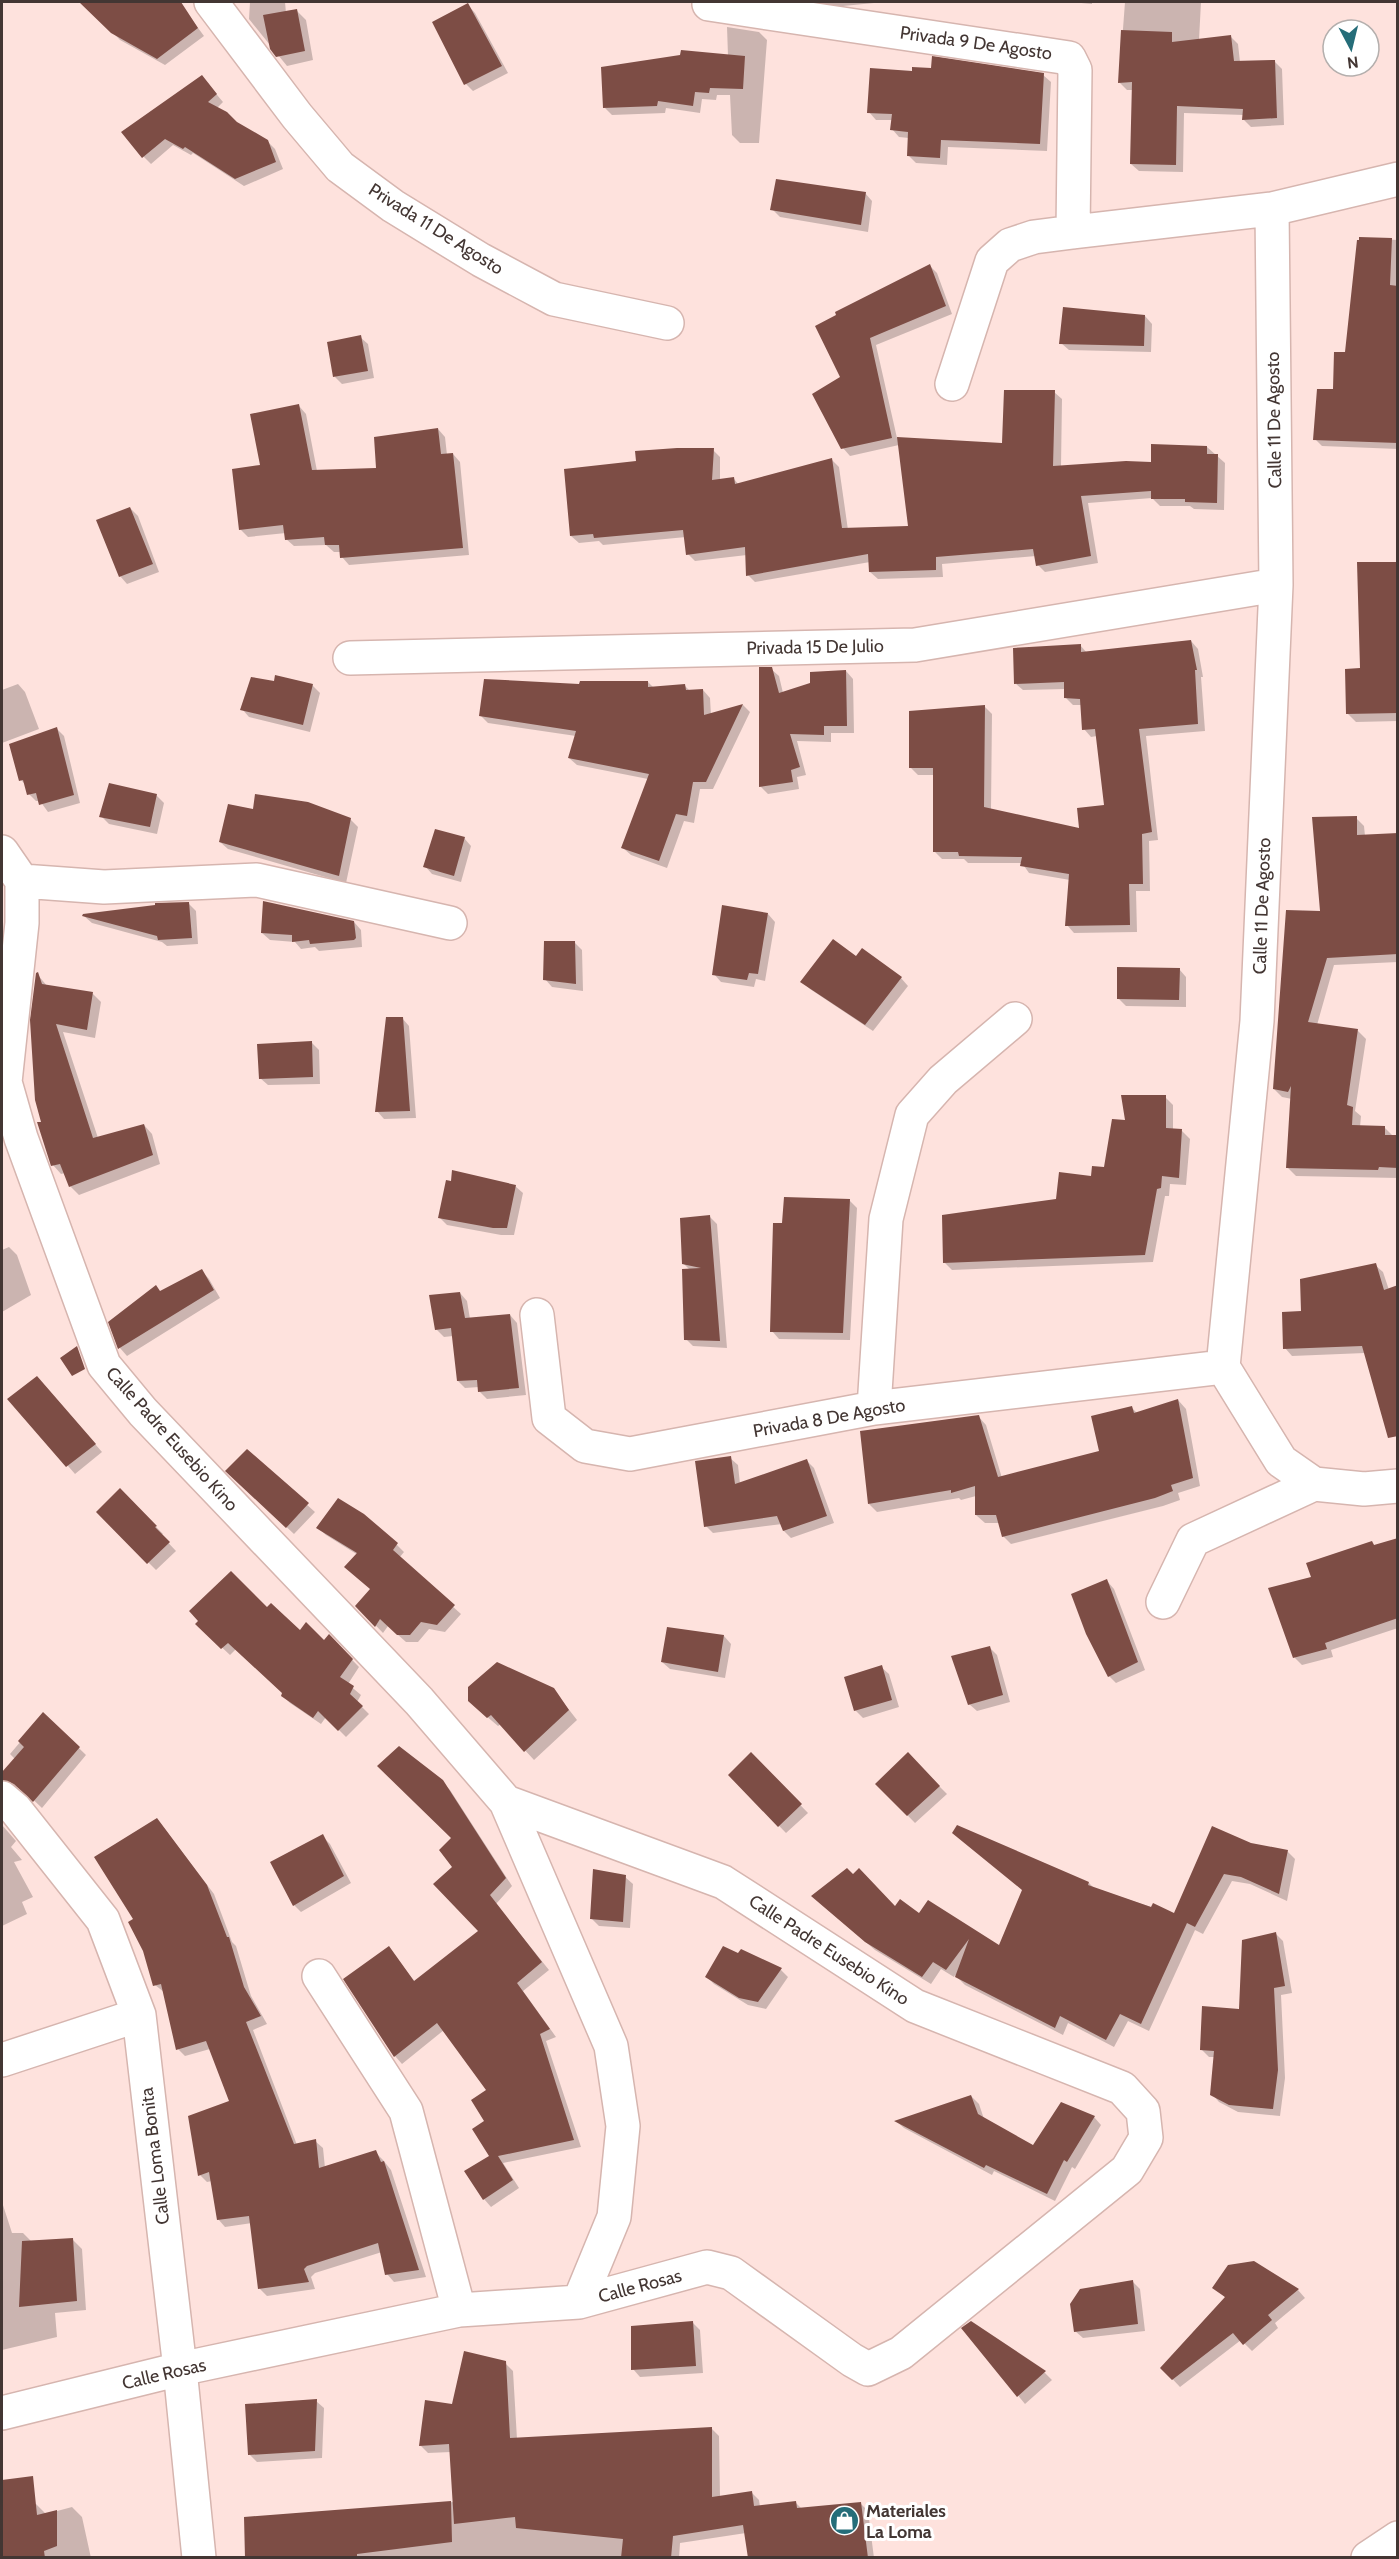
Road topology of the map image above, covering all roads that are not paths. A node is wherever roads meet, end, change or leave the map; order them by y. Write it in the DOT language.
graph roads {
  1 [pos="210,2"];
  2 [pos="710,4"];
  3 [pos="1398,179"];
  4 [pos="1272,209"];
  5 [pos="1073,232"];
  6 [pos="667,323"];
  7 [pos="952,384"];
  8 [pos="1276,585"];
  9 [pos="350,658"];
  10 [pos="2,852"];
  11 [pos="22,881"];
  12 [pos="450,923"];
  13 [pos="1015,1019"];
  14 [pos="537,1315"];
  15 [pos="1223,1367"];
  16 [pos="874,1408"];
  17 [pos="1314,1484"];
  18 [pos="1398,1486"];
  19 [pos="1163,1602"];
  20 [pos="2,1797"];
  21 [pos="506,1802"];
  22 [pos="319,1976"];
  23 [pos="139,2015"];
  24 [pos="2,2060"];
  25 [pos="1143,2111"];
  26 [pos="579,2302"];
  27 [pos="459,2310"];
  28 [pos="180,2369"];
  29 [pos="2,2413"];
  30 [pos="1398,2538"];
  31 [pos="199,2558"];
  32 [pos="1368,2558"];
  1 -- 6 [label="street, Privada 11 De Agosto"];
  2 -- 5 [label="street, Privada 9 De Agosto"];
  3 -- 4 [label="street"];
  4 -- 5 [label="street"];
  4 -- 8 [label="street, Calle 11 De Agosto"];
  5 -- 7 [label="street"];
  8 -- 9 [label="street, Privada 15 De Julio"];
  8 -- 15 [label="street, Calle 11 De Agosto"];
  10 -- 11 [label="street"];
  11 -- 12 [label="street"];
  11 -- 21 [label="street, Calle Padre Eusebio Kino"];
  13 -- 16 [label="street"];
  14 -- 16 [label="street, Privada 8 De Agosto"];
  15 -- 16 [label="street, Privada 8 De Agosto"];
  15 -- 17 [label="street"];
  17 -- 18 [label="street"];
  17 -- 19 [label="street"];
  20 -- 23 [label="street, Calle Loma Bonita"];
  21 -- 25 [label="street, Calle Padre Eusebio Kino"];
  21 -- 26 [label="street, Calle Padre Eusebio Kino"];
  22 -- 27 [label="street"];
  23 -- 24 [label="street"];
  23 -- 28 [label="street, Calle Loma Bonita"];
  25 -- 26 [label="street, Calle Rosas"];
  26 -- 27 [label="street, Calle Rosas"];
  27 -- 28 [label="street, Calle Rosas"];
  28 -- 29 [label="street, Calle Rosas"];
  28 -- 31 [label="street, Calle Loma Bonita"];
  30 -- 32 [label="street"];
}
